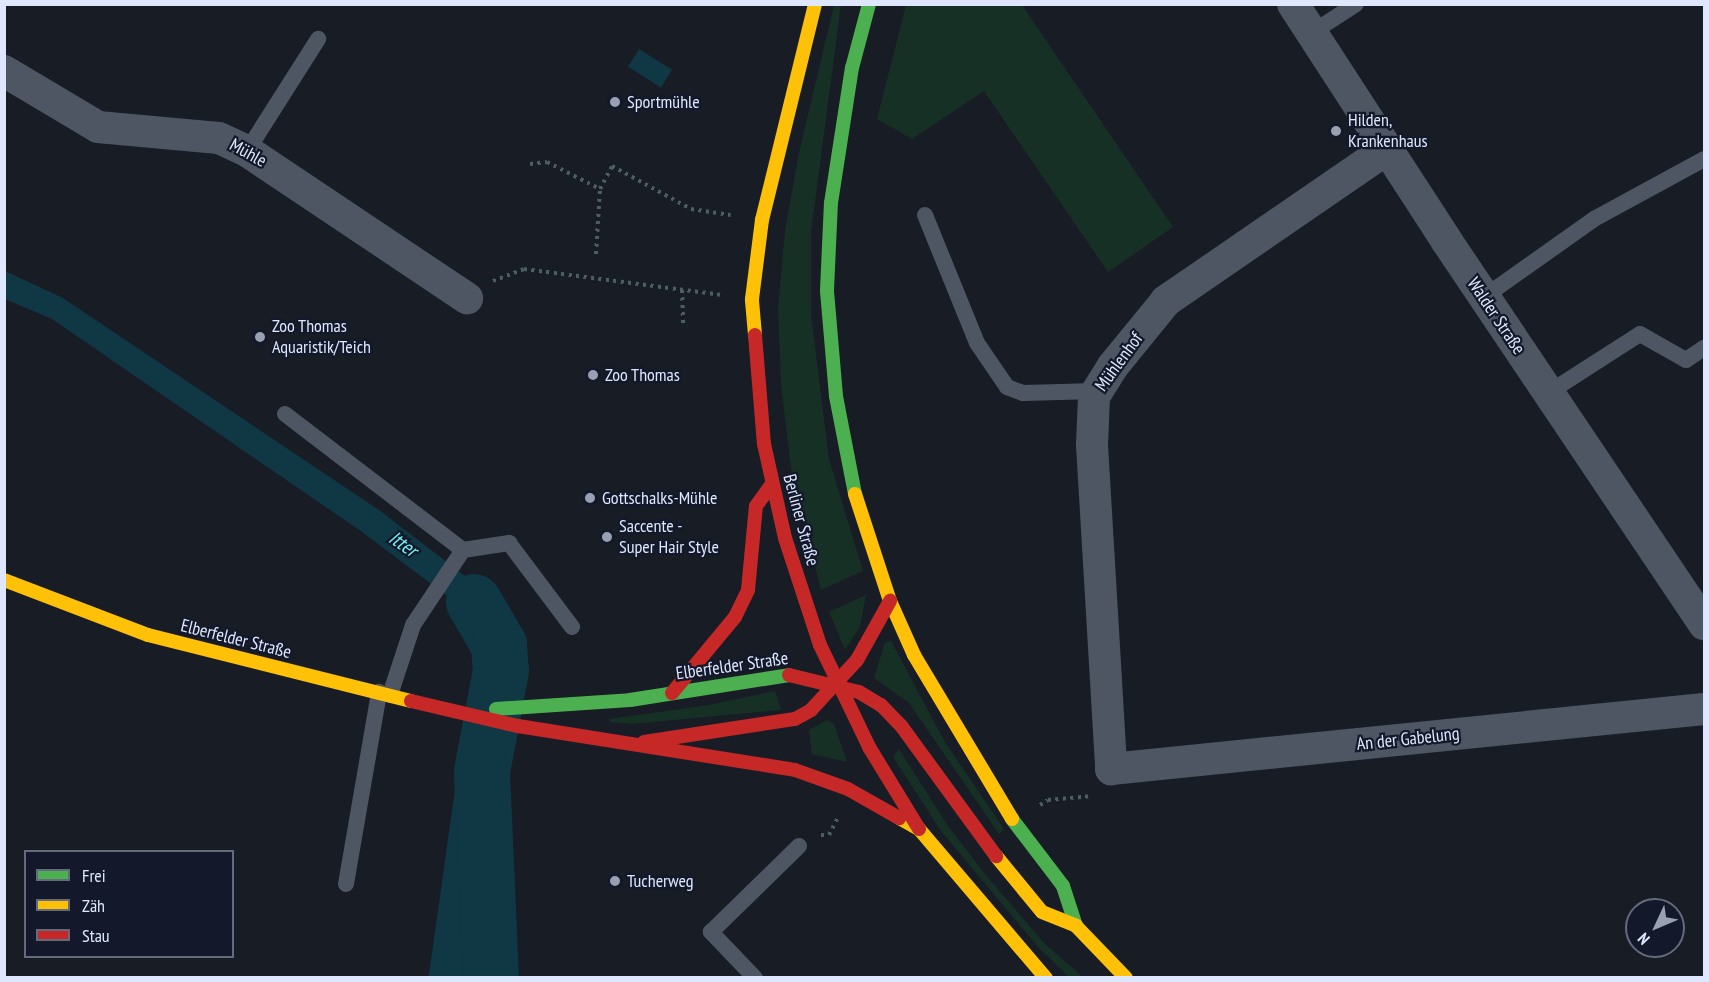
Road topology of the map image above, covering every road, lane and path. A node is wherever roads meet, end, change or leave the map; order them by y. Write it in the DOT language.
graph roads {
  1 [pos="815,4"];
  2 [pos="869,4"];
  3 [pos="1293,4"];
  4 [pos="1356,4"];
  5 [pos="1310,34"];
  6 [pos="318,39"];
  7 [pos="4,71"];
  8 [pos="1387,149"];
  9 [pos="247,151"];
  10 [pos="1704,159"];
  11 [pos="615,161"];
  12 [pos="530,165"];
  13 [pos="612,166"];
  14 [pos="600,189"];
  15 [pos="732,215"];
  16 [pos="924,215"];
  17 [pos="596,254"];
  18 [pos="682,290"];
  19 [pos="722,295"];
  20 [pos="465,296"];
  21 [pos="1484,297"];
  22 [pos="683,323"];
  23 [pos="1704,348"];
  24 [pos="1097,391"];
  25 [pos="1548,393"];
  26 [pos="285,414"];
  27 [pos="772,484"];
  28 [pos="463,550"];
  29 [pos="4,580"];
  30 [pos="890,601"];
  31 [pos="1704,624"];
  32 [pos="572,627"];
  33 [pos="837,685"];
  34 [pos="672,693"];
  35 [pos="384,694"];
  36 [pos="1704,709"];
  37 [pos="465,711"];
  38 [pos="632,744"];
  39 [pos="1111,769"];
  40 [pos="1096,796"];
  41 [pos="1036,807"];
  42 [pos="838,816"];
  43 [pos="919,829"];
  44 [pos="799,846"];
  45 [pos="346,884"];
  46 [pos="1076,926"];
  47 [pos="754,978"];
  48 [pos="1046,978"];
  49 [pos="1126,978"];
  1 -- 27 [label="main road, Berliner Straße"];
  2 -- 30 [label="main road"];
  3 -- 5 [label="street, Walder Straße"];
  4 -- 5 [label="lane"];
  5 -- 8 [label="street, Walder Straße"];
  6 -- 9 [label="lane"];
  7 -- 9 [label="street, Mühle"];
  8 -- 21 [label="street, Walder Straße"];
  8 -- 24 [label="street, Mühlenhof"];
  9 -- 20 [label="street, Mühle"];
  10 -- 21 [label="lane"];
  11 -- 13 [label="path"];
  12 -- 14 [label="path"];
  13 -- 14 [label="path"];
  13 -- 15 [label="path"];
  14 -- 17 [label="path"];
  16 -- 24 [label="lane"];
  18 -- 19 [label="path"];
  18 -- 20 [label="path"];
  18 -- 22 [label="path"];
  21 -- 25 [label="street, Walder Straße"];
  23 -- 25 [label="lane"];
  24 -- 39 [label="street, Mühlenhof"];
  25 -- 31 [label="street, Walder Straße"];
  26 -- 28 [label="lane"];
  27 -- 33 [label="main road, Berliner Straße"];
  27 -- 34 [label="main road"];
  28 -- 32 [label="lane"];
  28 -- 35 [label="lane"];
  29 -- 35 [label="main road, Elberfelder Straße"];
  30 -- 33 [label="main road"];
  30 -- 46 [label="main road"];
  33 -- 34 [label="main road, Elberfelder Straße"];
  33 -- 38 [label="main road"];
  33 -- 43 [label="main road, Berliner Straße"];
  33 -- 46 [label="main road, Elberfelder Straße"];
  34 -- 37 [label="main road, Elberfelder Straße"];
  35 -- 37 [label="main road, Elberfelder Straße"];
  35 -- 45 [label="lane"];
  36 -- 39 [label="street, An der Gabelung"];
  37 -- 38 [label="main road, Elberfelder Straße"];
  38 -- 43 [label="main road, Elberfelder Straße"];
  40 -- 41 [label="path"];
  42 -- 44 [label="path"];
  43 -- 48 [label="main road, Berliner Straße"];
  44 -- 47 [label="lane"];
  46 -- 49 [label="main road"];
}
